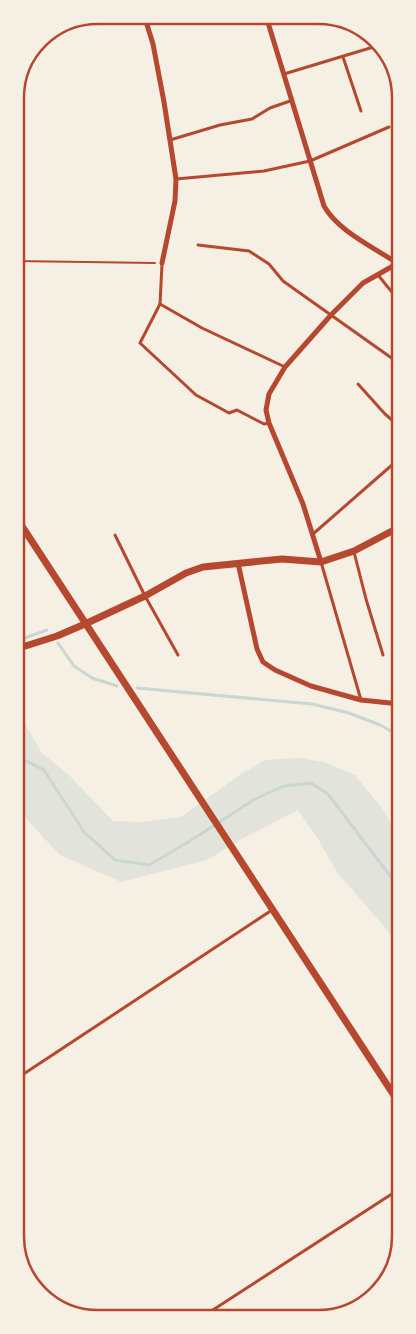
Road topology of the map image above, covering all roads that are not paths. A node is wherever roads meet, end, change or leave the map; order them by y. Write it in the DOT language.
graph roads {
  1 [pos="147,24"];
  2 [pos="268,24"];
  3 [pos="373,47"];
  4 [pos="343,57"];
  5 [pos="284,74"];
  6 [pos="290,101"];
  7 [pos="361,111"];
  8 [pos="389,127"];
  9 [pos="169,140"];
  10 [pos="310,161"];
  11 [pos="176,179"];
  12 [pos="198,245"];
  13 [pos="392,259"];
  14 [pos="162,263"];
  15 [pos="392,266"];
  16 [pos="376,274"];
  17 [pos="392,293"];
  18 [pos="160,304"];
  19 [pos="331,315"];
  20 [pos="392,358"];
  21 [pos="285,367"];
  22 [pos="358,384"];
  23 [pos="392,420"];
  24 [pos="269,423"];
  25 [pos="392,465"];
  26 [pos="24,529"];
  27 [pos="392,531"];
  28 [pos="312,534"];
  29 [pos="114,535"];
  30 [pos="354,551"];
  31 [pos="321,562"];
  32 [pos="238,563"];
  33 [pos="145,596"];
  34 [pos="86,624"];
  35 [pos="24,646"];
  36 [pos="178,655"];
  37 [pos="383,655"];
  38 [pos="361,700"];
  39 [pos="392,703"];
  40 [pos="272,910"];
  41 [pos="24,1074"];
  42 [pos="392,1092"];
  43 [pos="392,1194"];
  44 [pos="213,1310"];
  1 -- 9 [label="street"];
  2 -- 5 [label="street"];
  3 -- 4 [label="lane"];
  4 -- 5 [label="lane"];
  4 -- 7 [label="lane"];
  5 -- 6 [label="street"];
  6 -- 9 [label="lane"];
  6 -- 10 [label="street"];
  8 -- 10 [label="lane"];
  9 -- 11 [label="street"];
  10 -- 11 [label="lane"];
  10 -- 13 [label="street"];
  11 -- 14 [label="street"];
  12 -- 19 [label="lane"];
  14 -- 18 [label="lane"];
  15 -- 16 [label="street"];
  16 -- 17 [label="lane"];
  16 -- 19 [label="street"];
  18 -- 21 [label="lane"];
  18 -- 24 [label="lane"];
  19 -- 20 [label="lane"];
  19 -- 21 [label="street"];
  21 -- 24 [label="street"];
  22 -- 23 [label="lane"];
  24 -- 28 [label="street"];
  25 -- 28 [label="lane"];
  26 -- 34 [label="street"];
  27 -- 30 [label="street"];
  28 -- 31 [label="street"];
  29 -- 33 [label="lane"];
  30 -- 31 [label="street"];
  30 -- 37 [label="lane"];
  31 -- 32 [label="street"];
  31 -- 38 [label="lane"];
  32 -- 33 [label="street"];
  32 -- 38 [label="street"];
  33 -- 34 [label="street"];
  33 -- 36 [label="lane"];
  34 -- 35 [label="street"];
  34 -- 40 [label="street"];
  38 -- 39 [label="street"];
  40 -- 41 [label="lane"];
  40 -- 42 [label="street"];
  43 -- 44 [label="lane"];
}
